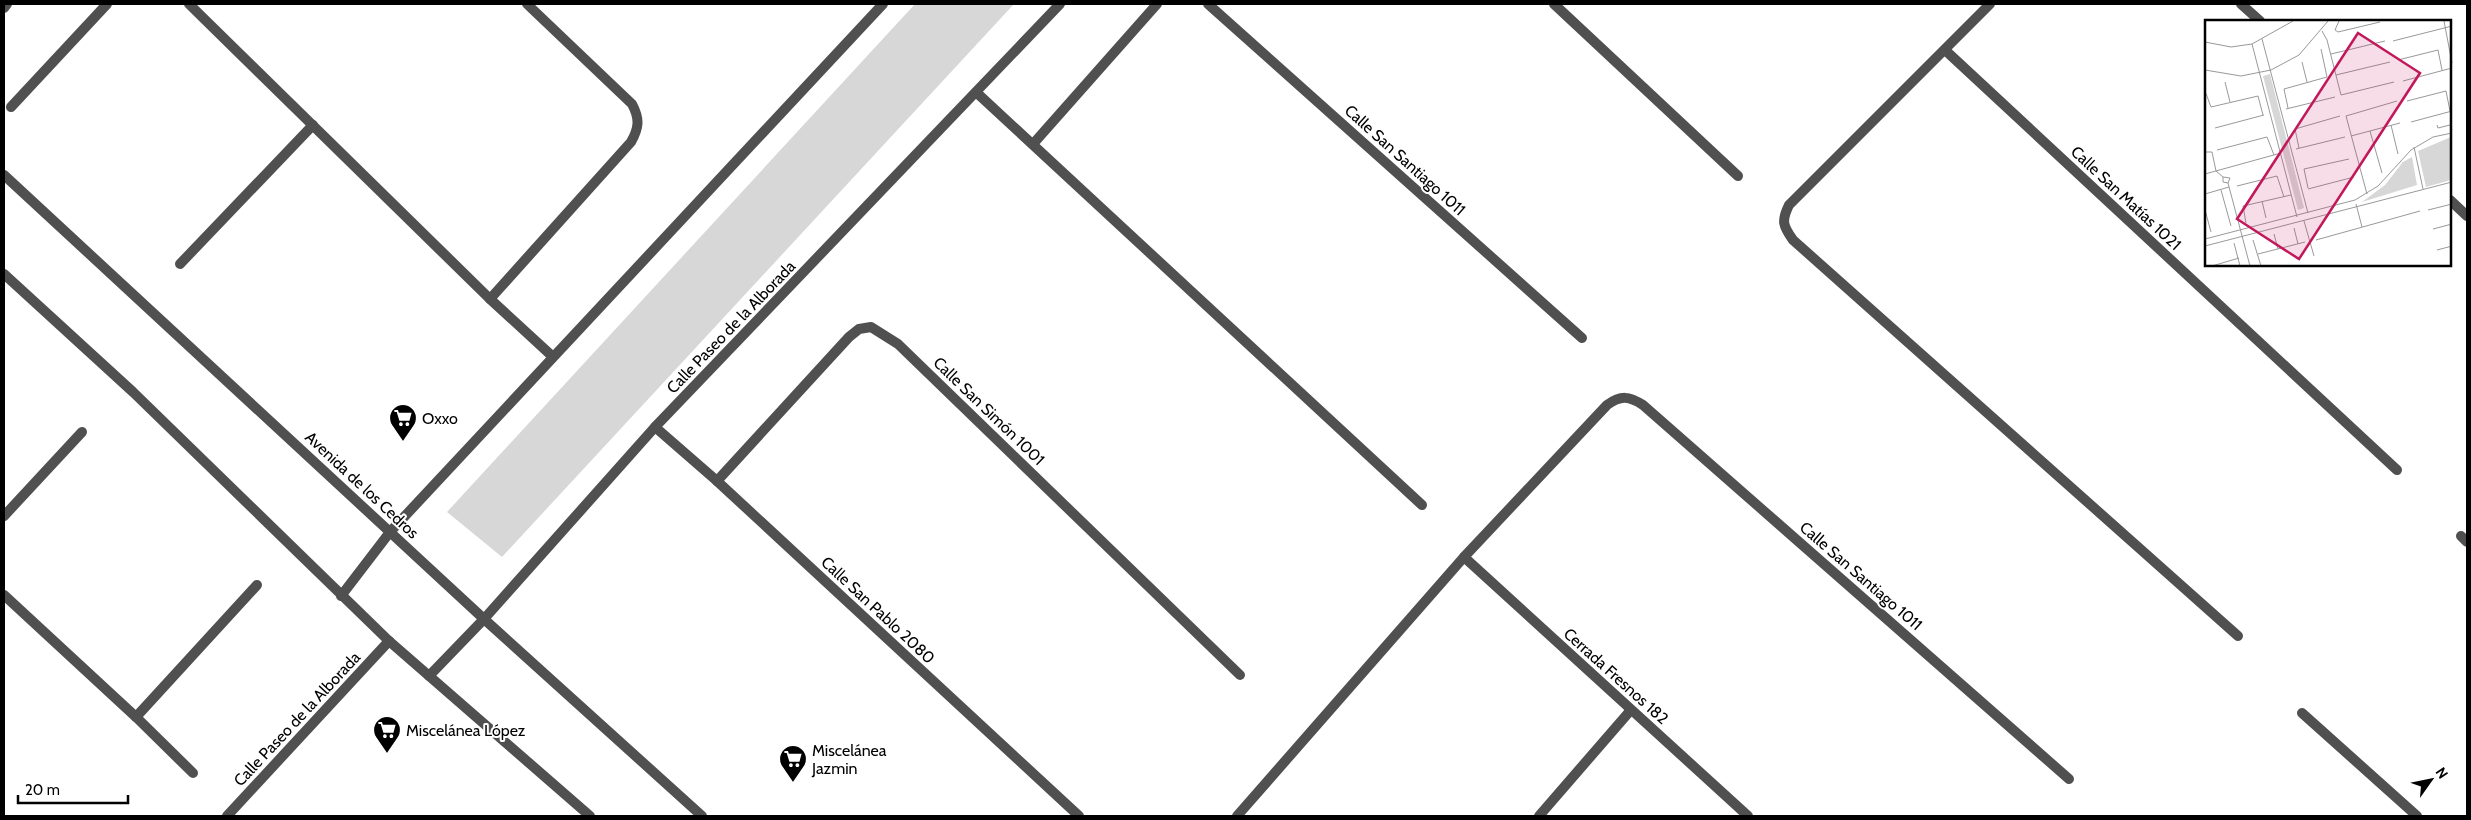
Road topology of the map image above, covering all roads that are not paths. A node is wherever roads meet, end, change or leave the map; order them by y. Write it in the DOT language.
graph roads {
  1 [pos="7,4"];
  2 [pos="107,4"];
  3 [pos="190,4"];
  4 [pos="527,4"];
  5 [pos="883,4"];
  6 [pos="1060,4"];
  7 [pos="1157,4"];
  8 [pos="1208,4"];
  9 [pos="1554,4"];
  10 [pos="1990,4"];
  11 [pos="2241,4"];
  12 [pos="4,8"];
  13 [pos="2259,20"];
  14 [pos="1945,50"];
  15 [pos="977,93"];
  16 [pos="11,107"];
  17 [pos="313,125"];
  18 [pos="1032,144"];
  19 [pos="4,174"];
  20 [pos="1738,176"];
  21 [pos="2451,201"];
  22 [pos="2467,216"];
  23 [pos="180,264"];
  24 [pos="4,274"];
  25 [pos="490,299"];
  26 [pos="1582,338"];
  27 [pos="552,356"];
  28 [pos="655,428"];
  29 [pos="82,432"];
  30 [pos="2397,470"];
  31 [pos="717,481"];
  32 [pos="1422,505"];
  33 [pos="4,516"];
  34 [pos="390,532"];
  35 [pos="1464,557"];
  36 [pos="257,585"];
  37 [pos="4,595"];
  38 [pos="342,596"];
  39 [pos="484,619"];
  40 [pos="2238,636"];
  41 [pos="389,641"];
  42 [pos="1240,675"];
  43 [pos="429,676"];
  44 [pos="1630,711"];
  45 [pos="2302,713"];
  46 [pos="136,717"];
  47 [pos="193,773"];
  48 [pos="2070,779"];
  49 [pos="228,816"];
  50 [pos="590,816"];
  51 [pos="702,816"];
  52 [pos="1078,816"];
  53 [pos="1237,816"];
  54 [pos="1539,816"];
  55 [pos="1748,816"];
  56 [pos="2417,816"];
  1 -- 12 [label="street"];
  2 -- 16 [label="street"];
  3 -- 17 [label="street"];
  4 -- 25 [label="street"];
  5 -- 27 [label="street"];
  6 -- 15 [label="street, Calle Paseo de la Alborada"];
  7 -- 18 [label="street"];
  8 -- 26 [label="street, Calle San Santiago 1011"];
  9 -- 20 [label="street"];
  10 -- 14 [label="street"];
  11 -- 13 [label="street"];
  14 -- 30 [label="street, Calle San Matías 1021"];
  14 -- 40 [label="street"];
  15 -- 18 [label="street"];
  15 -- 28 [label="street, Calle Paseo de la Alborada"];
  17 -- 23 [label="street"];
  17 -- 25 [label="street"];
  18 -- 32 [label="street"];
  19 -- 34 [label="street, Avenida de los Cedros"];
  21 -- 22 [label="street"];
  24 -- 38 [label="street"];
  25 -- 27 [label="street"];
  27 -- 34 [label="street"];
  28 -- 31 [label="street, Calle San Pablo 2080"];
  28 -- 39 [label="street, Calle Paseo de la Alborada"];
  29 -- 33 [label="street"];
  31 -- 42 [label="street, Calle San Simón 1001"];
  31 -- 52 [label="street, Calle San Pablo 2080"];
  34 -- 38 [label="street"];
  34 -- 39 [label="street, Avenida de los Cedros"];
  35 -- 44 [label="street, Cerrada Fresnos 182"];
  35 -- 48 [label="street, Calle San Santiago 1011"];
  35 -- 53 [label="street"];
  36 -- 46 [label="street"];
  37 -- 46 [label="street"];
  38 -- 41 [label="street"];
  39 -- 43 [label="street, Calle Paseo de la Alborada"];
  39 -- 51 [label="street, Avenida de los Cedros"];
  41 -- 43 [label="street"];
  41 -- 49 [label="street, Calle Paseo de la Alborada"];
  43 -- 50 [label="street"];
  44 -- 54 [label="street"];
  44 -- 55 [label="street, Cerrada Fresnos 182"];
  45 -- 56 [label="street"];
  46 -- 47 [label="street"];
}
